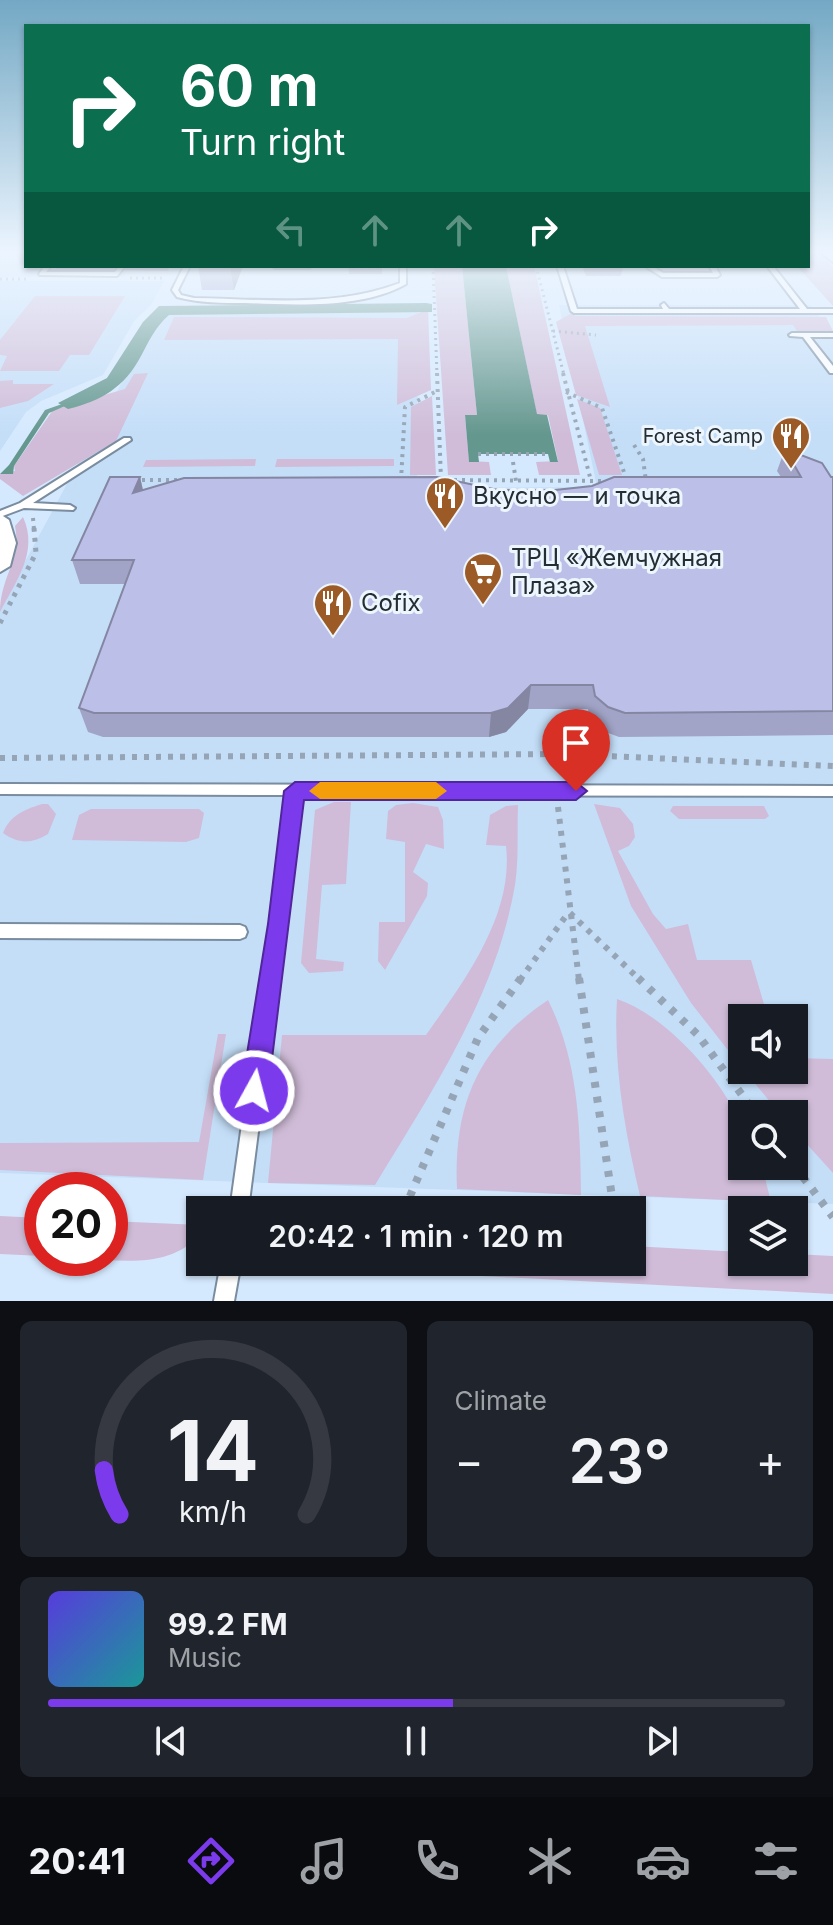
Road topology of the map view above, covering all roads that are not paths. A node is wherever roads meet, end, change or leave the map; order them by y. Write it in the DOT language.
graph roads {
  1 [pos="792,335"];
  2 [pos="805,335"];
  3 [pos="833,335"];
  4 [pos="833,371"];
  5 [pos="127,440"];
  6 [pos="23,505"];
  7 [pos="70,508"];
  8 [pos="0,517"];
  9 [pos="0,566"];
  10 [pos="0,789"];
  11 [pos="295,791"];
  12 [pos="833,791"];
  13 [pos="0,931"];
  14 [pos="240,932"];
  15 [pos="241,1196"];
  16 [pos="228,1276"];
  17 [pos="224,1301"];
  1 -- 2 [label="lane"];
  2 -- 3 [label="lane"];
  2 -- 4 [label="lane"];
  5 -- 6 [label="lane"];
  6 -- 7 [label="lane"];
  6 -- 8 [label="lane"];
  8 -- 9 [label="street"];
  10 -- 11 [label="lane"];
  11 -- 12 [label="lane"];
  11 -- 15 [label="lane"];
  13 -- 14 [label="lane"];
  16 -- 17 [label="lane"];
}
